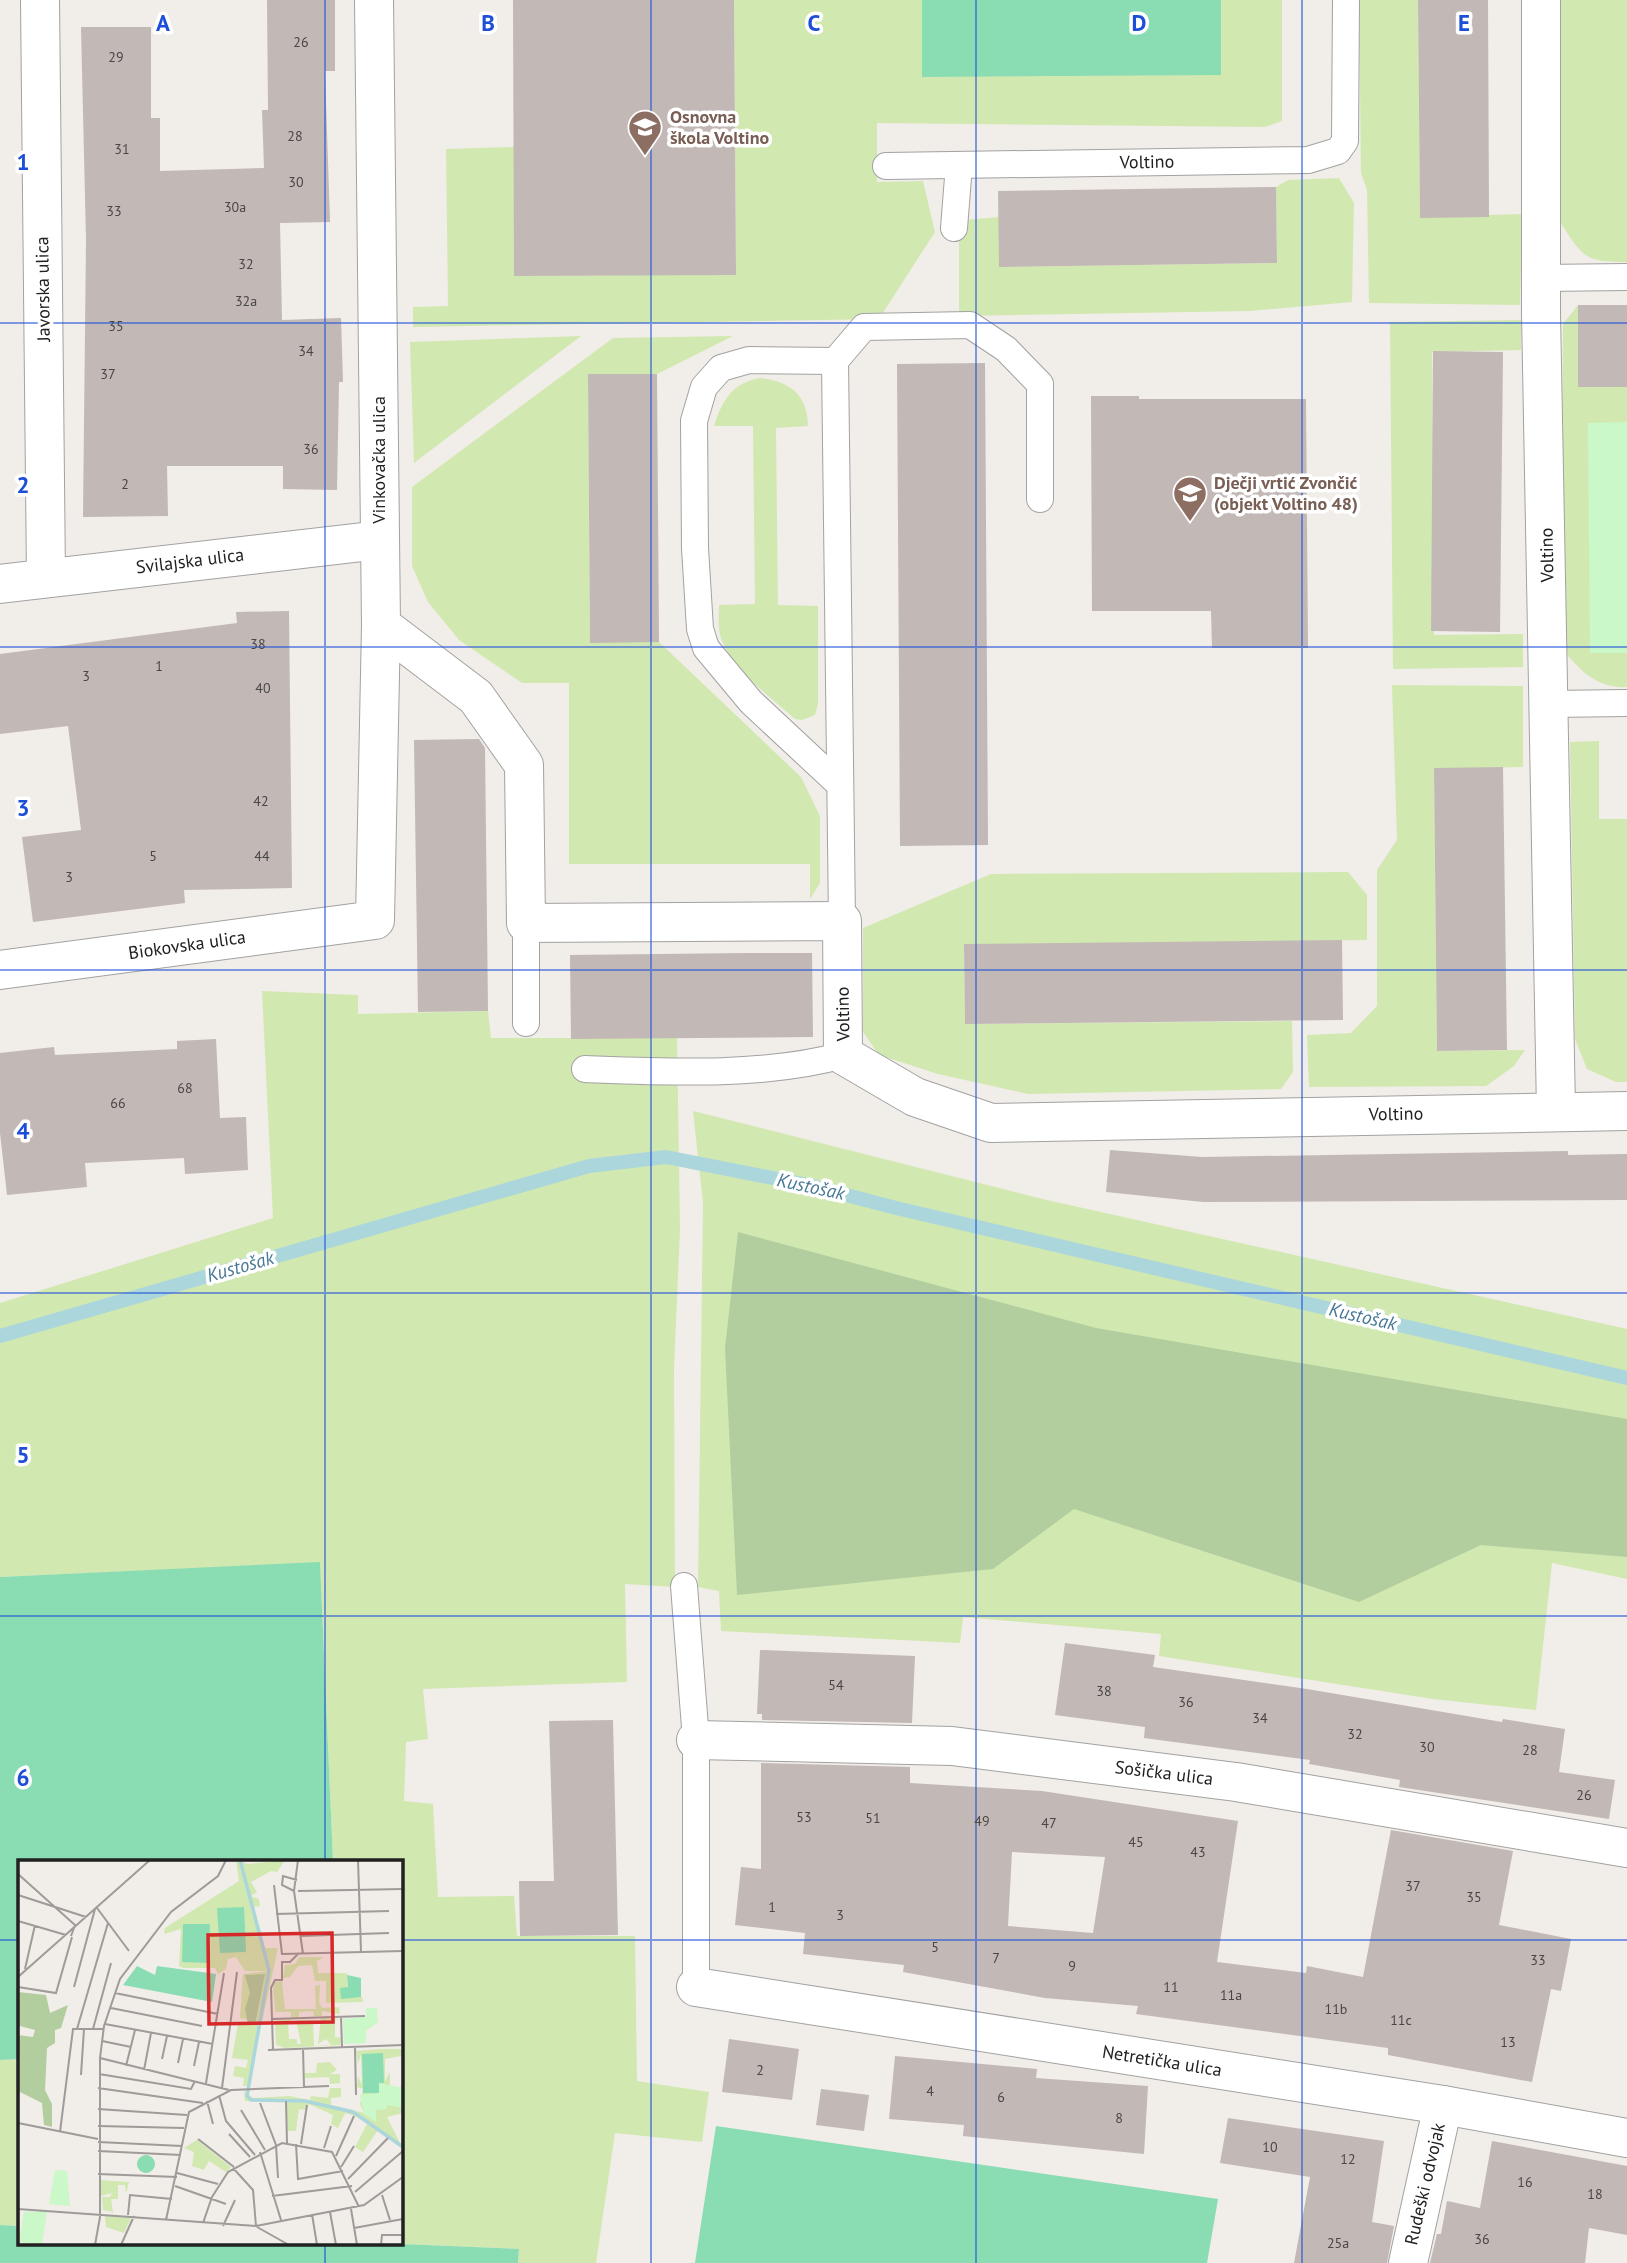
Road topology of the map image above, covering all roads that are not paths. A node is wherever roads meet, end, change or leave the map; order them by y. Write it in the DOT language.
graph roads {
  1 [pos="40,0"];
  2 [pos="374,0"];
  3 [pos="1346,0"];
  4 [pos="1541,0"];
  5 [pos="959,165"];
  6 [pos="886,166"];
  7 [pos="954,228"];
  8 [pos="1627,277"];
  9 [pos="1541,278"];
  10 [pos="835,361"];
  11 [pos="1040,499"];
  12 [pos="380,540"];
  13 [pos="46,578"];
  14 [pos="0,584"];
  15 [pos="381,625"];
  16 [pos="1627,703"];
  17 [pos="1549,704"];
  18 [pos="839,784"];
  19 [pos="374,920"];
  20 [pos="842,921"];
  21 [pos="526,923"];
  22 [pos="0,970"];
  23 [pos="526,1023"];
  24 [pos="844,1055"];
  25 [pos="585,1069"];
  26 [pos="1556,1111"];
  27 [pos="1627,1111"];
  28 [pos="684,1586"];
  29 [pos="696,1740"];
  30 [pos="1627,1848"];
  31 [pos="696,1987"];
  32 [pos="1443,2105"];
  33 [pos="1627,2138"];
  34 [pos="1408,2263"];
  1 -- 13 [label="street, Javorska ulica"];
  2 -- 12 [label="street, Vinkovačka ulica"];
  3 -- 5 [label="lane, Voltino"];
  4 -- 9 [label="street, Voltino"];
  5 -- 6 [label="lane, Voltino"];
  5 -- 7 [label="lane"];
  8 -- 9 [label="lane"];
  9 -- 17 [label="street, Voltino"];
  10 -- 11 [label="lane"];
  10 -- 18 [label="lane"];
  10 -- 18 [label="lane"];
  12 -- 13 [label="street, Svilajska ulica"];
  12 -- 15 [label="street, Vinkovačka ulica"];
  13 -- 14 [label="street, Svilajska ulica"];
  15 -- 19 [label="street, Vinkovačka ulica"];
  15 -- 21 [label="street"];
  16 -- 17 [label="lane"];
  17 -- 26 [label="street, Voltino"];
  18 -- 20 [label="lane"];
  19 -- 22 [label="street, Biokovska ulica"];
  20 -- 21 [label="street"];
  20 -- 24 [label="street, Voltino"];
  21 -- 23 [label="lane"];
  24 -- 25 [label="lane"];
  24 -- 26 [label="street, Voltino"];
  26 -- 27 [label="street, Voltino"];
  28 -- 29 [label="lane"];
  29 -- 30 [label="street, Sošička ulica"];
  29 -- 31 [label="lane"];
  31 -- 32 [label="street, Netretička ulica"];
  32 -- 33 [label="street, Netretička ulica"];
  32 -- 34 [label="street, Rudeški odvojak"];
}
